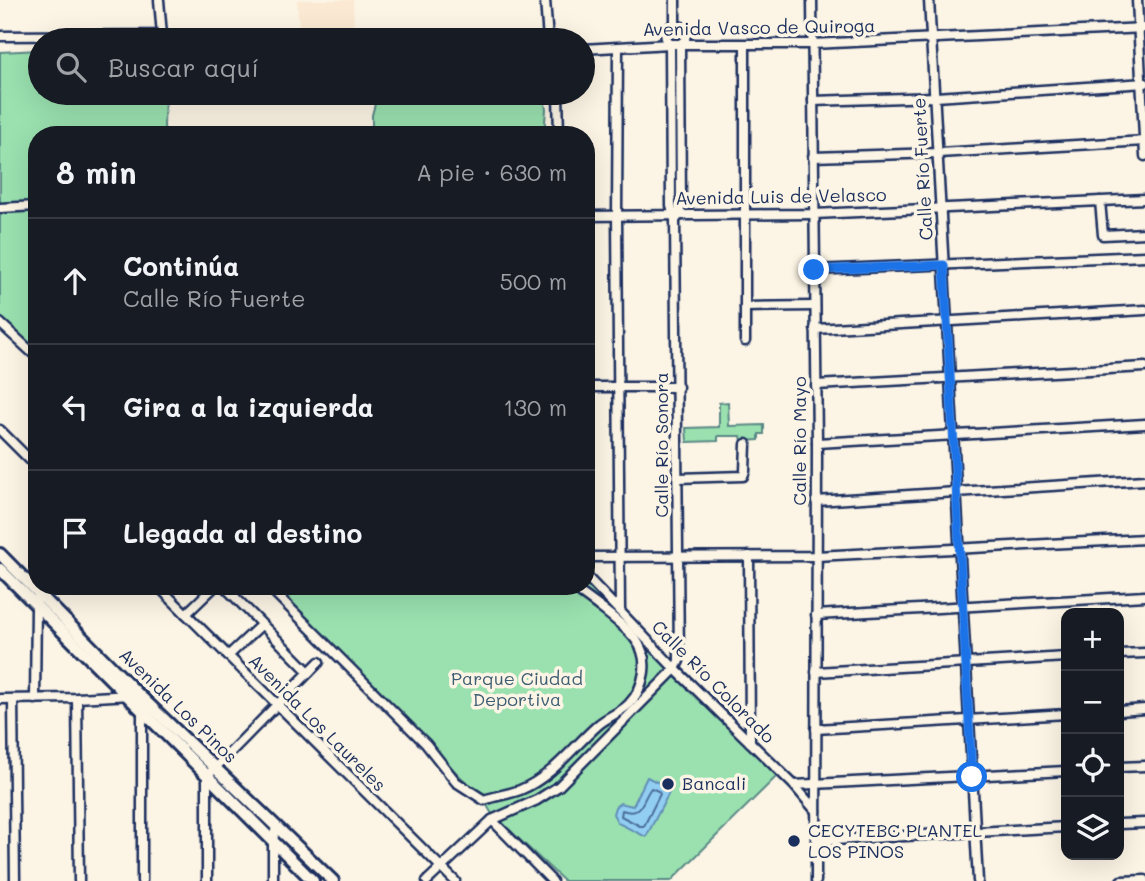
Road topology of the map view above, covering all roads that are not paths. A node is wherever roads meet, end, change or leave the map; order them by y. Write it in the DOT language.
graph roads {
  1 [pos="159,0"];
  2 [pos="545,0"];
  3 [pos="675,0"];
  4 [pos="812,0"];
  5 [pos="929,0"];
  6 [pos="1137,0"];
  7 [pos="675,25"];
  8 [pos="161,28"];
  9 [pos="547,28"];
  10 [pos="1142,29"];
  11 [pos="0,36"];
  12 [pos="28,36"];
  13 [pos="931,39"];
  14 [pos="670,44"];
  15 [pos="680,44"];
  16 [pos="812,44"];
  17 [pos="745,45"];
  18 [pos="618,48"];
  19 [pos="595,49"];
  20 [pos="1143,83"];
  21 [pos="936,97"];
  22 [pos="813,101"];
  23 [pos="558,105"];
  24 [pos="559,126"];
  25 [pos="1144,141"];
  26 [pos="938,153"];
  27 [pos="1145,156"];
  28 [pos="813,157"];
  29 [pos="1145,199"];
  30 [pos="1100,201"];
  31 [pos="28,206"];
  32 [pos="0,208"];
  33 [pos="942,209"];
  34 [pos="814,214"];
  35 [pos="746,215"];
  36 [pos="595,216"];
  37 [pos="617,216"];
  38 [pos="676,217"];
  39 [pos="1145,233"];
  40 [pos="1145,256"];
  41 [pos="944,265"];
  42 [pos="814,270"];
  43 [pos="815,306"];
  44 [pos="744,307"];
  45 [pos="1145,310"];
  46 [pos="947,322"];
  47 [pos="0,323"];
  48 [pos="815,329"];
  49 [pos="745,341"];
  50 [pos="28,349"];
  51 [pos="1145,367"];
  52 [pos="950,378"];
  53 [pos="816,385"];
  54 [pos="595,387"];
  55 [pos="619,387"];
  56 [pos="678,387"];
  57 [pos="1145,424"];
  58 [pos="0,430"];
  59 [pos="955,436"];
  60 [pos="817,443"];
  61 [pos="746,444"];
  62 [pos="28,458"];
  63 [pos="678,478"];
  64 [pos="1145,480"];
  65 [pos="957,492"];
  66 [pos="816,501"];
  67 [pos="1145,539"];
  68 [pos="959,549"];
  69 [pos="0,554"];
  70 [pos="679,556"];
  71 [pos="749,556"];
  72 [pos="816,556"];
  73 [pos="595,557"];
  74 [pos="621,557"];
  75 [pos="0,569"];
  76 [pos="28,578"];
  77 [pos="595,585"];
  78 [pos="39,595"];
  79 [pos="46,595"];
  80 [pos="167,595"];
  81 [pos="206,595"];
  82 [pos="233,595"];
  83 [pos="277,595"];
  84 [pos="584,595"];
  85 [pos="1145,596"];
  86 [pos="36,605"];
  87 [pos="962,606"];
  88 [pos="620,611"];
  89 [pos="186,614"];
  90 [pos="816,615"];
  91 [pos="261,625"];
  92 [pos="1145,653"];
  93 [pos="1124,654"];
  94 [pos="228,656"];
  95 [pos="1061,657"];
  96 [pos="319,662"];
  97 [pos="966,663"];
  98 [pos="675,669"];
  99 [pos="309,672"];
  100 [pos="816,672"];
  101 [pos="132,694"];
  102 [pos="78,698"];
  103 [pos="0,699"];
  104 [pos="13,699"];
  105 [pos="35,699"];
  106 [pos="277,705"];
  107 [pos="145,706"];
  108 [pos="1145,709"];
  109 [pos="1124,711"];
  110 [pos="1061,714"];
  111 [pos="969,719"];
  112 [pos="816,729"];
  113 [pos="750,742"];
  114 [pos="1145,766"];
  115 [pos="216,767"];
  116 [pos="1124,767"];
  117 [pos="1061,771"];
  118 [pos="206,776"];
  119 [pos="972,777"];
  120 [pos="794,785"];
  121 [pos="816,785"];
  122 [pos="816,811"];
  123 [pos="492,820"];
  124 [pos="1145,823"];
  125 [pos="1124,824"];
  126 [pos="276,827"];
  127 [pos="1061,827"];
  128 [pos="976,833"];
  129 [pos="273,840"];
  130 [pos="816,841"];
  131 [pos="441,867"];
  132 [pos="1145,880"];
  133 [pos="15,881"];
  134 [pos="79,881"];
  135 [pos="142,881"];
  136 [pos="207,881"];
  137 [pos="273,881"];
  138 [pos="313,881"];
  139 [pos="332,881"];
  140 [pos="427,881"];
  141 [pos="455,881"];
  142 [pos="552,881"];
  143 [pos="816,881"];
  144 [pos="978,881"];
  145 [pos="1121,881"];
  1 -- 8 [label="street"];
  2 -- 9 [label="street"];
  3 -- 7 [label="street, Calle Río Sonora"];
  4 -- 16 [label="street, Calle Río Mayo"];
  5 -- 13 [label="street, Calle Río Fuerte"];
  6 -- 10 [label="street"];
  7 -- 14 [label="street, Calle Río Sonora"];
  7 -- 15 [label="street, Calle Río Sonora"];
  10 -- 13 [label="street, Avenida Vasco de Quiroga"];
  10 -- 20 [label="street"];
  11 -- 12 [label="street"];
  13 -- 16 [label="street, Avenida Vasco de Quiroga"];
  13 -- 21 [label="street, Calle Río Fuerte"];
  14 -- 15 [label="street, Avenida Vasco de Quiroga"];
  14 -- 18 [label="street, Avenida Vasco de Quiroga"];
  14 -- 38 [label="street, Calle Río Sonora"];
  15 -- 17 [label="street, Avenida Vasco de Quiroga"];
  15 -- 38 [label="street, Calle Río Sonora"];
  16 -- 17 [label="street, Avenida Vasco de Quiroga"];
  16 -- 22 [label="street, Calle Río Mayo"];
  17 -- 35 [label="street"];
  18 -- 19 [label="street, Avenida Vasco de Quiroga"];
  18 -- 37 [label="street"];
  20 -- 21 [label="street"];
  20 -- 25 [label="street"];
  21 -- 22 [label="street"];
  21 -- 26 [label="street, Calle Río Fuerte"];
  22 -- 28 [label="street, Calle Río Mayo"];
  23 -- 24 [label="street"];
  25 -- 26 [label="street"];
  25 -- 27 [label="street"];
  26 -- 28 [label="street"];
  26 -- 33 [label="street, Calle Río Fuerte"];
  28 -- 34 [label="street, Calle Río Mayo"];
  29 -- 30 [label="street, Avenida Luis de Velasco"];
  30 -- 33 [label="street, Avenida Luis de Velasco"];
  30 -- 39 [label="street"];
  31 -- 32 [label="street"];
  33 -- 34 [label="street, Avenida Luis de Velasco"];
  33 -- 41 [label="street, Calle Río Fuerte"];
  34 -- 35 [label="street, Avenida Luis de Velasco"];
  34 -- 42 [label="street, Calle Río Mayo"];
  35 -- 38 [label="street, Avenida Luis de Velasco"];
  35 -- 44 [label="street"];
  36 -- 37 [label="street, Avenida Luis de Velasco"];
  37 -- 38 [label="street, Avenida Luis de Velasco"];
  37 -- 55 [label="street"];
  38 -- 56 [label="street, Calle Río Sonora"];
  40 -- 41 [label="street"];
  41 -- 42 [label="street"];
  41 -- 46 [label="street, Calle Río Fuerte"];
  42 -- 43 [label="street, Calle Río Mayo"];
  43 -- 44 [label="street"];
  43 -- 48 [label="street, Calle Río Mayo"];
  44 -- 49 [label="street"];
  45 -- 46 [label="street"];
  46 -- 48 [label="street"];
  46 -- 52 [label="street, Calle Río Fuerte"];
  47 -- 50 [label="street"];
  48 -- 53 [label="street, Calle Río Mayo"];
  51 -- 52 [label="street"];
  52 -- 53 [label="street"];
  52 -- 59 [label="street, Calle Río Fuerte"];
  53 -- 60 [label="street, Calle Río Mayo"];
  54 -- 55 [label="street"];
  55 -- 56 [label="street"];
  55 -- 74 [label="street"];
  56 -- 63 [label="street, Calle Río Sonora"];
  57 -- 59 [label="street"];
  58 -- 62 [label="street"];
  59 -- 60 [label="street"];
  59 -- 65 [label="street, Calle Río Fuerte"];
  60 -- 66 [label="street, Calle Río Mayo"];
  61 -- 63 [label="street"];
  63 -- 70 [label="street, Calle Río Sonora"];
  64 -- 65 [label="street"];
  65 -- 66 [label="street"];
  65 -- 68 [label="street, Calle Río Fuerte"];
  66 -- 72 [label="street, Calle Río Mayo"];
  67 -- 68 [label="street"];
  68 -- 72 [label="street"];
  68 -- 87 [label="street, Calle Río Fuerte"];
  69 -- 76 [label="street, Avenida Los Pinos"];
  70 -- 71 [label="street"];
  70 -- 74 [label="street"];
  70 -- 98 [label="street, Calle Río Sonora"];
  71 -- 72 [label="street"];
  71 -- 113 [label="street"];
  72 -- 90 [label="street, Calle Río Mayo"];
  73 -- 74 [label="street"];
  74 -- 88 [label="street"];
  75 -- 86 [label="street, Avenida Los Pinos"];
  77 -- 88 [label="street, Calle Río Colorado"];
  78 -- 86 [label="street"];
  79 -- 101 [label="street, Avenida Los Pinos"];
  80 -- 89 [label="street, Avenida Los Laureles"];
  81 -- 89 [label="street"];
  82 -- 91 [label="street"];
  83 -- 84 [label="street"];
  85 -- 87 [label="street"];
  86 -- 101 [label="street, Avenida Los Pinos"];
  86 -- 105 [label="street"];
  87 -- 90 [label="street"];
  87 -- 97 [label="street, Calle Río Fuerte"];
  88 -- 98 [label="street, Calle Río Colorado"];
  89 -- 94 [label="street, Avenida Los Laureles"];
  90 -- 100 [label="street, Calle Río Mayo"];
  91 -- 94 [label="street"];
  91 -- 99 [label="street"];
  92 -- 93 [label="street"];
  94 -- 106 [label="street, Avenida Los Laureles"];
  95 -- 97 [label="street"];
  96 -- 99 [label="street"];
  97 -- 100 [label="street"];
  97 -- 111 [label="street, Calle Río Fuerte"];
  98 -- 113 [label="street, Calle Río Colorado"];
  98 -- 123 [label="street"];
  99 -- 106 [label="street"];
  100 -- 112 [label="street, Calle Río Mayo"];
  101 -- 102 [label="street"];
  101 -- 107 [label="street, Avenida Los Pinos"];
  102 -- 105 [label="street"];
  102 -- 134 [label="street"];
  103 -- 104 [label="street"];
  104 -- 105 [label="street"];
  104 -- 133 [label="street"];
  106 -- 115 [label="street"];
  106 -- 131 [label="street, Avenida Los Laureles"];
  107 -- 115 [label="street, Avenida Los Pinos"];
  107 -- 118 [label="street, Avenida Los Pinos"];
  107 -- 135 [label="street"];
  108 -- 109 [label="street"];
  110 -- 111 [label="street"];
  111 -- 112 [label="street"];
  111 -- 119 [label="street, Calle Río Fuerte"];
  112 -- 121 [label="street, Calle Río Mayo"];
  113 -- 120 [label="street, Calle Río Colorado"];
  114 -- 116 [label="street"];
  115 -- 118 [label="street"];
  115 -- 126 [label="street, Avenida Los Pinos"];
  117 -- 119 [label="street"];
  118 -- 129 [label="street, Avenida Los Pinos"];
  118 -- 136 [label="street"];
  119 -- 121 [label="street"];
  119 -- 128 [label="street, Calle Río Fuerte"];
  120 -- 121 [label="street"];
  120 -- 122 [label="street, Calle Río Colorado"];
  121 -- 122 [label="street, Calle Río Mayo"];
  122 -- 130 [label="street, Calle Río Mayo"];
  123 -- 131 [label="street"];
  123 -- 142 [label="street"];
  124 -- 125 [label="street"];
  126 -- 129 [label="street"];
  126 -- 139 [label="street, Avenida Los Pinos"];
  127 -- 128 [label="street"];
  128 -- 130 [label="street"];
  128 -- 144 [label="street, Calle Río Fuerte"];
  129 -- 137 [label="street"];
  129 -- 138 [label="street, Avenida Los Pinos"];
  130 -- 143 [label="street, Calle Río Mayo"];
  131 -- 140 [label="street"];
  131 -- 141 [label="street, Avenida Los Laureles"];
  132 -- 145 [label="street"];
}
